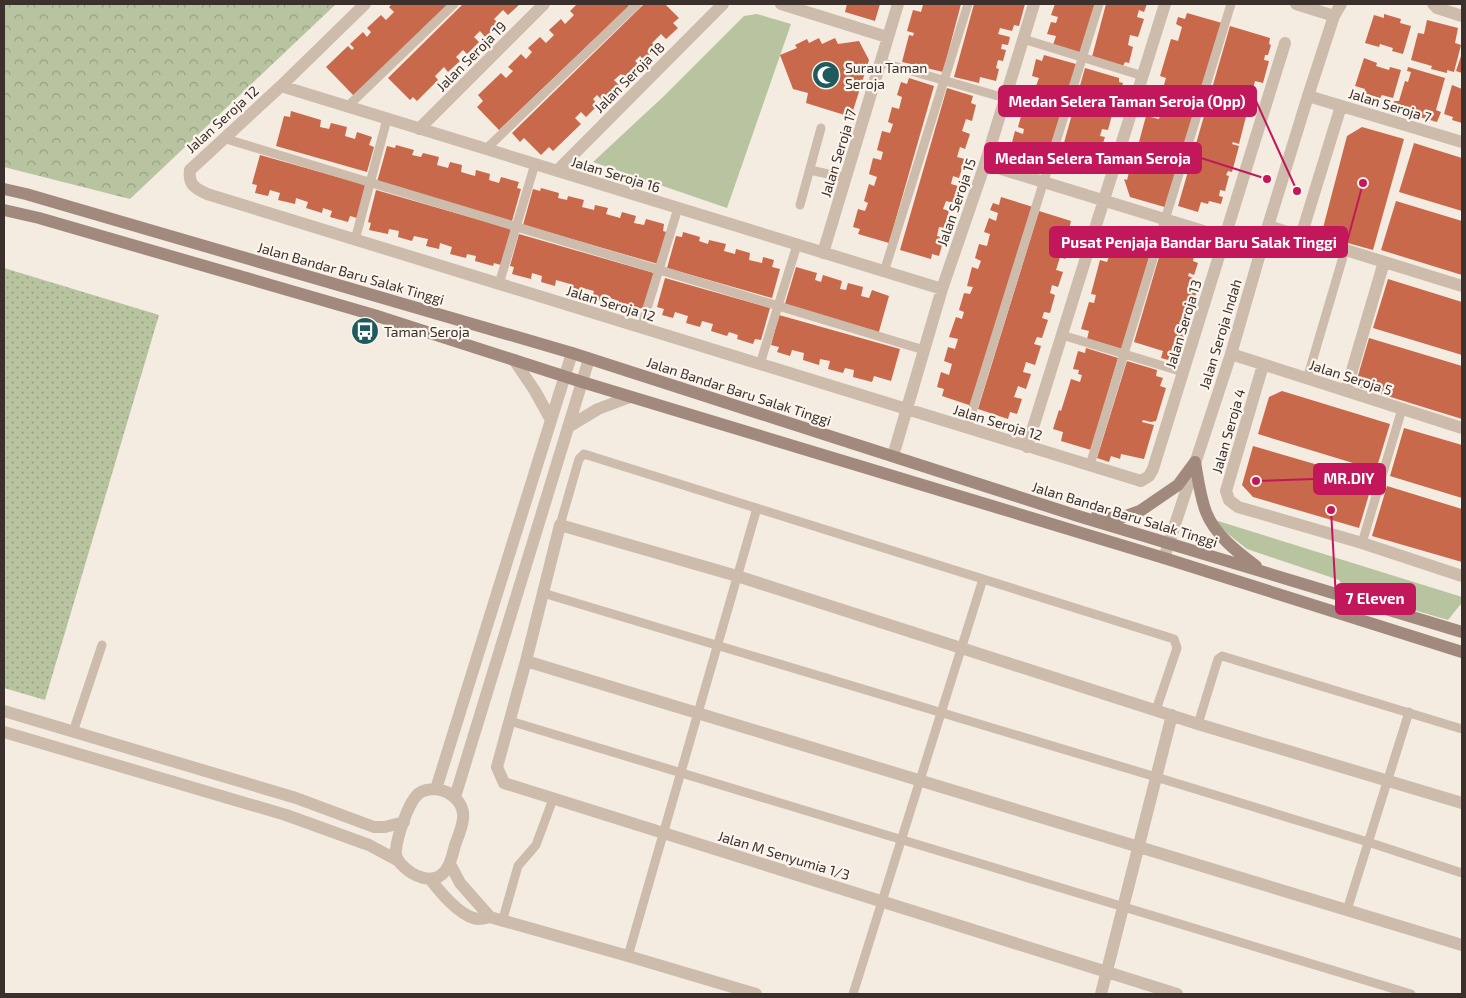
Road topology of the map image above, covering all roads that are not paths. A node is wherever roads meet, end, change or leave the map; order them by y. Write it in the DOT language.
graph roads {
  1 [pos="365,4"];
  2 [pos="454,4"];
  3 [pos="544,4"];
  4 [pos="637,4"];
  5 [pos="723,4"];
  6 [pos="781,4"];
  7 [pos="898,4"];
  8 [pos="968,4"];
  9 [pos="1034,4"];
  10 [pos="1099,4"];
  11 [pos="1165,4"];
  12 [pos="1231,4"];
  13 [pos="1296,4"];
  14 [pos="1341,4"];
  15 [pos="1434,4"];
  16 [pos="1334,16"];
  17 [pos="1462,16"];
  18 [pos="887,37"];
  19 [pos="1023,39"];
  20 [pos="1285,43"];
  21 [pos="1083,58"];
  22 [pos="880,62"];
  23 [pos="1143,76"];
  24 [pos="944,81"];
  25 [pos="281,86"];
  26 [pos="1308,96"];
  27 [pos="1005,98"];
  28 [pos="1342,106"];
  29 [pos="347,107"];
  30 [pos="387,119"];
  31 [pos="821,128"];
  32 [pos="419,129"];
  33 [pos="223,138"];
  34 [pos="1462,142"];
  35 [pos="486,149"];
  36 [pos="535,164"];
  37 [pos="985,164"];
  38 [pos="810,170"];
  39 [pos="557,171"];
  40 [pos="846,178"];
  41 [pos="1044,182"];
  42 [pos="370,183"];
  43 [pos="4,189"];
  44 [pos="1104,200"];
  45 [pos="800,205"];
  46 [pos="678,208"];
  47 [pos="4,210"];
  48 [pos="1166,219"];
  49 [pos="1268,226"];
  50 [pos="516,227"];
  51 [pos="1301,236"];
  52 [pos="1226,238"];
  53 [pos="355,240"];
  54 [pos="797,245"];
  55 [pos="1345,250"];
  56 [pos="823,253"];
  57 [pos="1384,262"];
  58 [pos="659,270"];
  59 [pos="884,272"];
  60 [pos="499,284"];
  61 [pos="1462,286"];
  62 [pos="942,290"];
  63 [pos="778,306"];
  64 [pos="641,328"];
  65 [pos="1062,335"];
  66 [pos="924,350"];
  67 [pos="572,353"];
  68 [pos="1124,354"];
  69 [pos="1231,354"];
  70 [pos="589,359"];
  71 [pos="514,360"];
  72 [pos="760,364"];
  73 [pos="1263,365"];
  74 [pos="1184,372"];
  75 [pos="565,377"];
  76 [pos="1307,379"];
  77 [pos="582,382"];
  78 [pos="1346,391"];
  79 [pos="630,397"];
  80 [pos="907,409"];
  81 [pos="1402,409"];
  82 [pos="551,420"];
  83 [pos="568,428"];
  84 [pos="967,428"];
  85 [pos="1462,428"];
  86 [pos="1027,447"];
  87 [pos="893,456"];
  88 [pos="1195,462"];
  89 [pos="1090,465"];
  90 [pos="1153,469"];
  91 [pos="756,508"];
  92 [pos="1078,516"];
  93 [pos="560,525"];
  94 [pos="1168,543"];
  95 [pos="1362,543"];
  96 [pos="1164,558"];
  97 [pos="1263,572"];
  98 [pos="737,576"];
  99 [pos="1462,576"];
  100 [pos="983,579"];
  101 [pos="543,593"];
  102 [pos="1462,632"];
  103 [pos="102,645"];
  104 [pos="717,646"];
  105 [pos="961,648"];
  106 [pos="1462,652"];
  107 [pos="526,660"];
  108 [pos="1156,710"];
  109 [pos="4,711"];
  110 [pos="1409,712"];
  111 [pos="698,713"];
  112 [pos="941,713"];
  113 [pos="1172,715"];
  114 [pos="510,721"];
  115 [pos="1198,724"];
  116 [pos="1462,728"];
  117 [pos="4,732"];
  118 [pos="73,732"];
  119 [pos="680,773"];
  120 [pos="1156,777"];
  121 [pos="920,780"];
  122 [pos="1388,780"];
  123 [pos="436,789"];
  124 [pos="455,797"];
  125 [pos="553,799"];
  126 [pos="1462,803"];
  127 [pos="404,822"];
  128 [pos="663,833"];
  129 [pos="901,840"];
  130 [pos="1368,842"];
  131 [pos="1139,846"];
  132 [pos="397,860"];
  133 [pos="450,864"];
  134 [pos="1462,873"];
  135 [pos="430,879"];
  136 [pos="882,902"];
  137 [pos="1123,907"];
  138 [pos="1347,910"];
  139 [pos="490,917"];
  140 [pos="502,922"];
  141 [pos="1462,945"];
  142 [pos="628,956"];
  143 [pos="1106,972"];
  144 [pos="756,994"];
  145 [pos="853,994"];
  146 [pos="1101,994"];
  147 [pos="1177,994"];
  148 [pos="1410,994"];
  1 -- 25 [label="street, Jalan Seroja 12"];
  2 -- 29 [label="lane"];
  3 -- 32 [label="street, Jalan Seroja 19"];
  4 -- 35 [label="lane"];
  5 -- 39 [label="street, Jalan Seroja 18"];
  6 -- 18 [label="street"];
  7 -- 18 [label="street, Jalan Seroja 17"];
  8 -- 24 [label="lane"];
  9 -- 19 [label="street, Jalan Seroja 15"];
  10 -- 21 [label="lane"];
  11 -- 23 [label="street"];
  12 -- 48 [label="lane"];
  13 -- 16 [label="street"];
  14 -- 16 [label="street, Jalan Seroja Indah"];
  15 -- 17 [label="street"];
  16 -- 26 [label="street, Jalan Seroja Indah"];
  18 -- 22 [label="street, Jalan Seroja 17"];
  19 -- 21 [label="lane"];
  19 -- 27 [label="street, Jalan Seroja 15"];
  20 -- 52 [label="street, Jalan Seroja 13"];
  21 -- 23 [label="lane"];
  21 -- 41 [label="lane"];
  22 -- 24 [label="lane"];
  22 -- 40 [label="street, Jalan Seroja 17"];
  23 -- 44 [label="street"];
  24 -- 27 [label="lane"];
  24 -- 59 [label="lane"];
  25 -- 29 [label="street, Jalan Seroja 16"];
  25 -- 33 [label="street, Jalan Seroja 12"];
  26 -- 28 [label="street, Jalan Seroja 7"];
  26 -- 49 [label="street, Jalan Seroja Indah"];
  27 -- 37 [label="street, Jalan Seroja 15"];
  28 -- 34 [label="street, Jalan Seroja 7"];
  28 -- 51 [label="street"];
  29 -- 30 [label="street, Jalan Seroja 16"];
  30 -- 32 [label="street, Jalan Seroja 16"];
  30 -- 42 [label="lane"];
  31 -- 38 [label="lane"];
  32 -- 35 [label="street, Jalan Seroja 16"];
  33 -- 42 [label="lane"];
  33 -- 53 [label="street, Jalan Seroja 12"];
  35 -- 36 [label="street, Jalan Seroja 16"];
  36 -- 39 [label="street, Jalan Seroja 16"];
  36 -- 50 [label="lane"];
  37 -- 41 [label="street"];
  37 -- 62 [label="street, Jalan Seroja 15"];
  38 -- 40 [label="lane"];
  38 -- 45 [label="lane"];
  39 -- 46 [label="street, Jalan Seroja 16"];
  40 -- 56 [label="street, Jalan Seroja 17"];
  41 -- 44 [label="street"];
  41 -- 84 [label="lane"];
  42 -- 50 [label="lane"];
  42 -- 53 [label="lane"];
  43 -- 67 [label="main road, Jalan Bandar Baru Salak Tinggi"];
  44 -- 48 [label="street"];
  44 -- 65 [label="street"];
  46 -- 54 [label="street, Jalan Seroja 16"];
  46 -- 58 [label="lane"];
  47 -- 71 [label="main road"];
  48 -- 52 [label="street"];
  48 -- 68 [label="lane"];
  49 -- 51 [label="street"];
  49 -- 69 [label="street, Jalan Seroja Indah"];
  50 -- 58 [label="lane"];
  50 -- 60 [label="lane"];
  51 -- 55 [label="street"];
  52 -- 74 [label="street, Jalan Seroja 13"];
  53 -- 60 [label="street, Jalan Seroja 12"];
  54 -- 56 [label="street, Jalan Seroja 16"];
  54 -- 63 [label="lane"];
  55 -- 57 [label="street"];
  55 -- 76 [label="lane"];
  56 -- 59 [label="street, Jalan Seroja 16"];
  57 -- 61 [label="street"];
  57 -- 78 [label="street"];
  58 -- 63 [label="lane"];
  58 -- 64 [label="lane"];
  59 -- 62 [label="street, Jalan Seroja 16"];
  60 -- 64 [label="street, Jalan Seroja 12"];
  62 -- 66 [label="street, Jalan Seroja 15"];
  63 -- 66 [label="lane"];
  63 -- 72 [label="lane"];
  64 -- 72 [label="street, Jalan Seroja 12"];
  65 -- 68 [label="lane"];
  65 -- 86 [label="street"];
  66 -- 80 [label="street, Jalan Seroja 15"];
  67 -- 70 [label="main road, Jalan Bandar Baru Salak Tinggi"];
  67 -- 75 [label="street"];
  68 -- 74 [label="lane"];
  68 -- 89 [label="lane"];
  69 -- 73 [label="street, Jalan Seroja 5"];
  69 -- 88 [label="street, Jalan Seroja Indah"];
  70 -- 77 [label="street"];
  70 -- 87 [label="main road, Jalan Bandar Baru Salak Tinggi"];
  71 -- 75 [label="main road"];
  71 -- 82 [label="street"];
  72 -- 80 [label="street, Jalan Seroja 12"];
  73 -- 76 [label="street, Jalan Seroja 5"];
  73 -- 95 [label="street, Jalan Seroja 4"];
  74 -- 90 [label="street, Jalan Seroja 13"];
  75 -- 77 [label="main road"];
  75 -- 82 [label="street"];
  76 -- 78 [label="street, Jalan Seroja 5"];
  77 -- 79 [label="main road"];
  77 -- 83 [label="street"];
  78 -- 81 [label="street, Jalan Seroja 5"];
  79 -- 83 [label="street"];
  79 -- 96 [label="main road"];
  80 -- 84 [label="street, Jalan Seroja 12"];
  80 -- 87 [label="street, Jalan Seroja 15"];
  81 -- 85 [label="street, Jalan Seroja 5"];
  81 -- 95 [label="lane"];
  82 -- 123 [label="street"];
  83 -- 124 [label="street"];
  84 -- 86 [label="street, Jalan Seroja 12"];
  86 -- 89 [label="street, Jalan Seroja 12"];
  87 -- 92 [label="main road, Jalan Bandar Baru Salak Tinggi"];
  88 -- 92 [label="main road"];
  88 -- 94 [label="street, Jalan Seroja Indah"];
  88 -- 97 [label="main road"];
  89 -- 90 [label="street, Jalan Seroja 12"];
  91 -- 93 [label="lane"];
  91 -- 98 [label="lane"];
  91 -- 100 [label="lane"];
  92 -- 94 [label="main road, Jalan Bandar Baru Salak Tinggi"];
  93 -- 98 [label="street"];
  93 -- 101 [label="street, Jalan M Senyumia 1/3"];
  94 -- 96 [label="street, Jalan Seroja Indah"];
  94 -- 97 [label="main road, Jalan Bandar Baru Salak Tinggi"];
  95 -- 99 [label="street, Jalan Seroja 4"];
  96 -- 106 [label="main road"];
  97 -- 102 [label="main road, Jalan Bandar Baru Salak Tinggi"];
  98 -- 104 [label="lane"];
  98 -- 105 [label="street"];
  100 -- 105 [label="lane"];
  100 -- 108 [label="lane"];
  101 -- 104 [label="lane"];
  101 -- 107 [label="street, Jalan M Senyumia 1/3"];
  103 -- 118 [label="lane"];
  104 -- 111 [label="lane"];
  104 -- 112 [label="lane"];
  105 -- 108 [label="street"];
  105 -- 112 [label="lane"];
  107 -- 111 [label="street"];
  107 -- 114 [label="street, Jalan M Senyumia 1/3"];
  108 -- 113 [label="street"];
  109 -- 118 [label="street"];
  110 -- 115 [label="lane"];
  110 -- 116 [label="lane"];
  110 -- 122 [label="lane"];
  111 -- 119 [label="lane"];
  111 -- 121 [label="street"];
  112 -- 120 [label="lane"];
  112 -- 121 [label="lane"];
  113 -- 115 [label="street"];
  113 -- 120 [label="street"];
  114 -- 119 [label="lane"];
  114 -- 125 [label="street, Jalan M Senyumia 1/3"];
  115 -- 122 [label="street"];
  117 -- 132 [label="street"];
  118 -- 127 [label="street"];
  119 -- 128 [label="lane"];
  119 -- 129 [label="lane"];
  120 -- 130 [label="lane"];
  120 -- 131 [label="street"];
  121 -- 129 [label="lane"];
  121 -- 131 [label="street"];
  122 -- 126 [label="street"];
  122 -- 130 [label="lane"];
  123 -- 124 [label="street"];
  123 -- 127 [label="street"];
  124 -- 133 [label="street"];
  125 -- 128 [label="street, Jalan M Senyumia 1/3"];
  125 -- 140 [label="lane"];
  127 -- 132 [label="street"];
  128 -- 136 [label="street, Jalan M Senyumia 1/3"];
  128 -- 142 [label="lane"];
  129 -- 136 [label="lane"];
  129 -- 137 [label="lane"];
  130 -- 134 [label="lane"];
  130 -- 138 [label="lane"];
  131 -- 137 [label="street"];
  131 -- 138 [label="street"];
  132 -- 135 [label="street"];
  133 -- 135 [label="street"];
  133 -- 139 [label="street"];
  135 -- 139 [label="street"];
  136 -- 143 [label="street, Jalan M Senyumia 1/3"];
  136 -- 145 [label="lane"];
  137 -- 143 [label="street"];
  137 -- 148 [label="lane"];
  138 -- 141 [label="street"];
  139 -- 140 [label="street"];
  140 -- 142 [label="street"];
  142 -- 144 [label="street"];
  143 -- 146 [label="street"];
  143 -- 147 [label="street, Jalan M Senyumia 1/3"];
}
